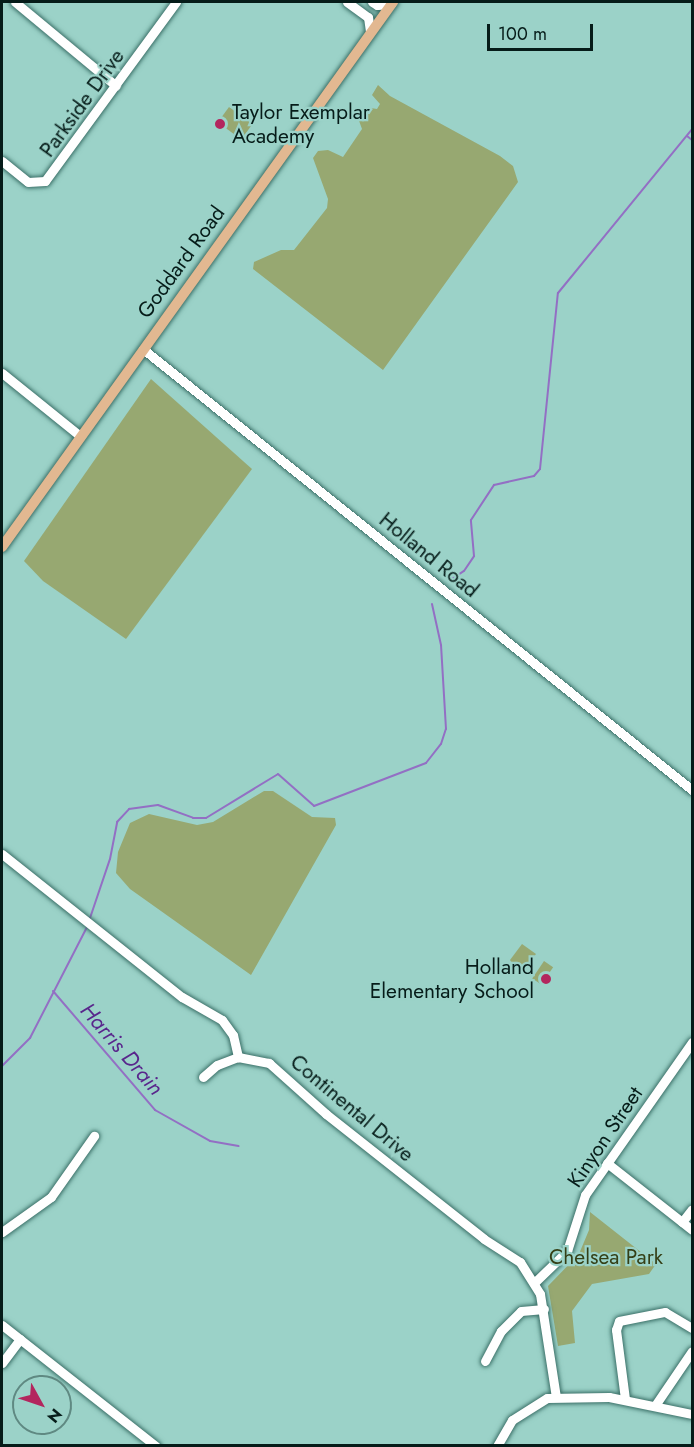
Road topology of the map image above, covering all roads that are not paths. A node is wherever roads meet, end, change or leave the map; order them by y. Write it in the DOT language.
graph roads {
  1 [pos="15,2"];
  2 [pos="176,2"];
  3 [pos="347,2"];
  4 [pos="372,2"];
  5 [pos="392,3"];
  6 [pos="370,32"];
  7 [pos="116,86"];
  8 [pos="2,161"];
  9 [pos="142,349"];
  10 [pos="2,373"];
  11 [pos="80,436"];
  12 [pos="2,545"];
  13 [pos="693,790"];
  14 [pos="2,854"];
  15 [pos="693,1042"];
  16 [pos="238,1057"];
  17 [pos="203,1077"];
  18 [pos="94,1136"];
  19 [pos="607,1163"];
  20 [pos="693,1209"];
  21 [pos="682,1222"];
  22 [pos="693,1230"];
  23 [pos="2,1232"];
  24 [pos="535,1282"];
  25 [pos="544,1309"];
  26 [pos="2,1325"];
  27 [pos="693,1328"];
  28 [pos="20,1339"];
  29 [pos="693,1351"];
  30 [pos="485,1361"];
  31 [pos="2,1363"];
  32 [pos="556,1397"];
  33 [pos="625,1399"];
  34 [pos="656,1404"];
  35 [pos="693,1414"];
  36 [pos="156,1446"];
  37 [pos="497,1446"];
  1 -- 7 [label="street"];
  2 -- 7 [label="street, Parkside Drive"];
  3 -- 6 [label="street"];
  4 -- 5 [label="street"];
  5 -- 6 [label="main road, Goddard Road"];
  6 -- 9 [label="main road, Goddard Road"];
  7 -- 8 [label="street, Parkside Drive"];
  9 -- 11 [label="main road, Goddard Road"];
  9 -- 13 [label="street, Holland Road"];
  10 -- 11 [label="street"];
  11 -- 12 [label="main road, Goddard Road"];
  14 -- 16 [label="street"];
  15 -- 19 [label="street, Kinyon Street"];
  16 -- 17 [label="street"];
  16 -- 24 [label="street, Continental Drive"];
  18 -- 23 [label="street"];
  19 -- 21 [label="street"];
  19 -- 24 [label="street, Kinyon Street"];
  20 -- 21 [label="street"];
  21 -- 22 [label="street"];
  24 -- 25 [label="street, Continental Drive"];
  25 -- 30 [label="street"];
  25 -- 32 [label="street, Continental Drive"];
  26 -- 28 [label="street"];
  27 -- 33 [label="street"];
  28 -- 31 [label="street"];
  28 -- 36 [label="street"];
  29 -- 34 [label="street"];
  32 -- 33 [label="street"];
  32 -- 37 [label="street"];
  33 -- 34 [label="street"];
  34 -- 35 [label="street"];
}
